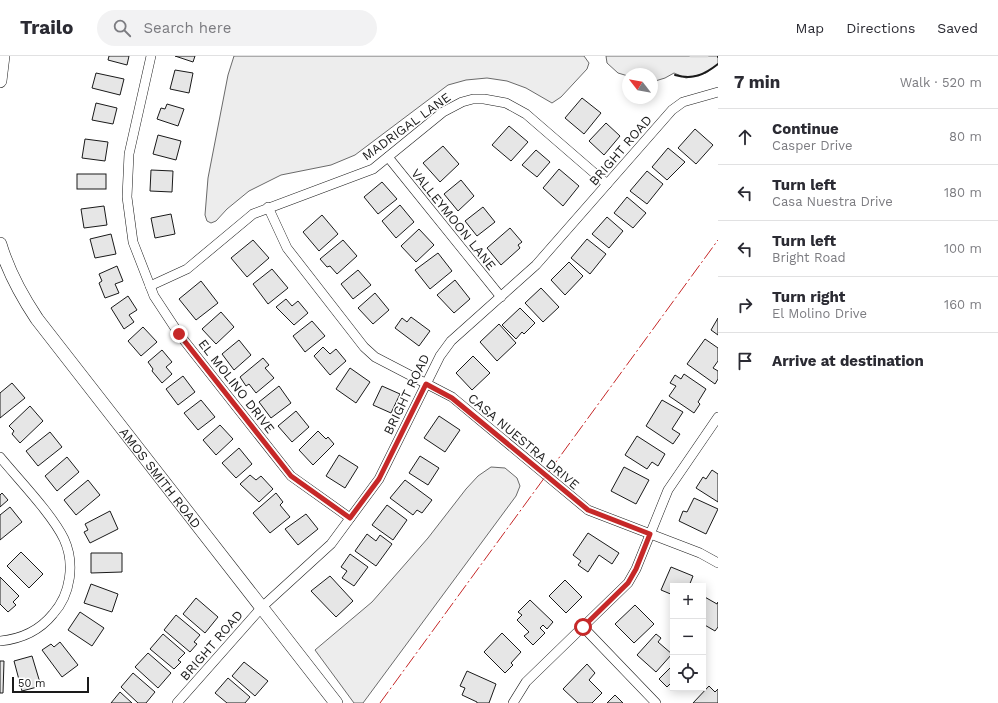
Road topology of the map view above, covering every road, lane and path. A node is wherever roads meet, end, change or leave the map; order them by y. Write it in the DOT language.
graph roads {
  1 [pos="3,56"];
  2 [pos="151,56"];
  3 [pos="0,81"];
  4 [pos="718,92"];
  5 [pos="388,157"];
  6 [pos="607,184"];
  7 [pos="268,207"];
  8 [pos="0,244"];
  9 [pos="150,286"];
  10 [pos="501,297"];
  11 [pos="426,384"];
  12 [pos="718,417"];
  13 [pos="0,457"];
  14 [pos="350,518"];
  15 [pos="650,534"];
  16 [pos="718,563"];
  17 [pos="262,607"];
  18 [pos="583,627"];
  19 [pos="0,641"];
  20 [pos="177,703"];
  21 [pos="336,703"];
  22 [pos="513,703"];
  23 [pos="656,703"];
  1 -- 3 [label="street"];
  2 -- 9 [label="street, EL MOLINO DRIVE"];
  4 -- 6 [label="street, BRIGHT ROAD"];
  5 -- 6 [label="street, MADRIGAL LANE"];
  5 -- 7 [label="street, MADRIGAL LANE"];
  5 -- 10 [label="street, VALLEYMOON LANE"];
  6 -- 10 [label="street, BRIGHT ROAD"];
  7 -- 9 [label="street, MADRIGAL LANE"];
  7 -- 11 [label="street, CASA NUESTRA DRIVE"];
  8 -- 17 [label="street, AMOS SMITH ROAD"];
  9 -- 14 [label="street, EL MOLINO DRIVE"];
  10 -- 11 [label="street, BRIGHT ROAD"];
  11 -- 14 [label="street, BRIGHT ROAD"];
  11 -- 15 [label="street, CASA NUESTRA DRIVE"];
  12 -- 15 [label="street"];
  13 -- 19 [label="street"];
  14 -- 17 [label="street, BRIGHT ROAD"];
  15 -- 16 [label="street, CASA NUESTRA DRIVE"];
  15 -- 18 [label="street"];
  17 -- 20 [label="street, BRIGHT ROAD"];
  17 -- 21 [label="street, AMOS SMITH ROAD"];
  18 -- 22 [label="street"];
  18 -- 23 [label="street"];
}
